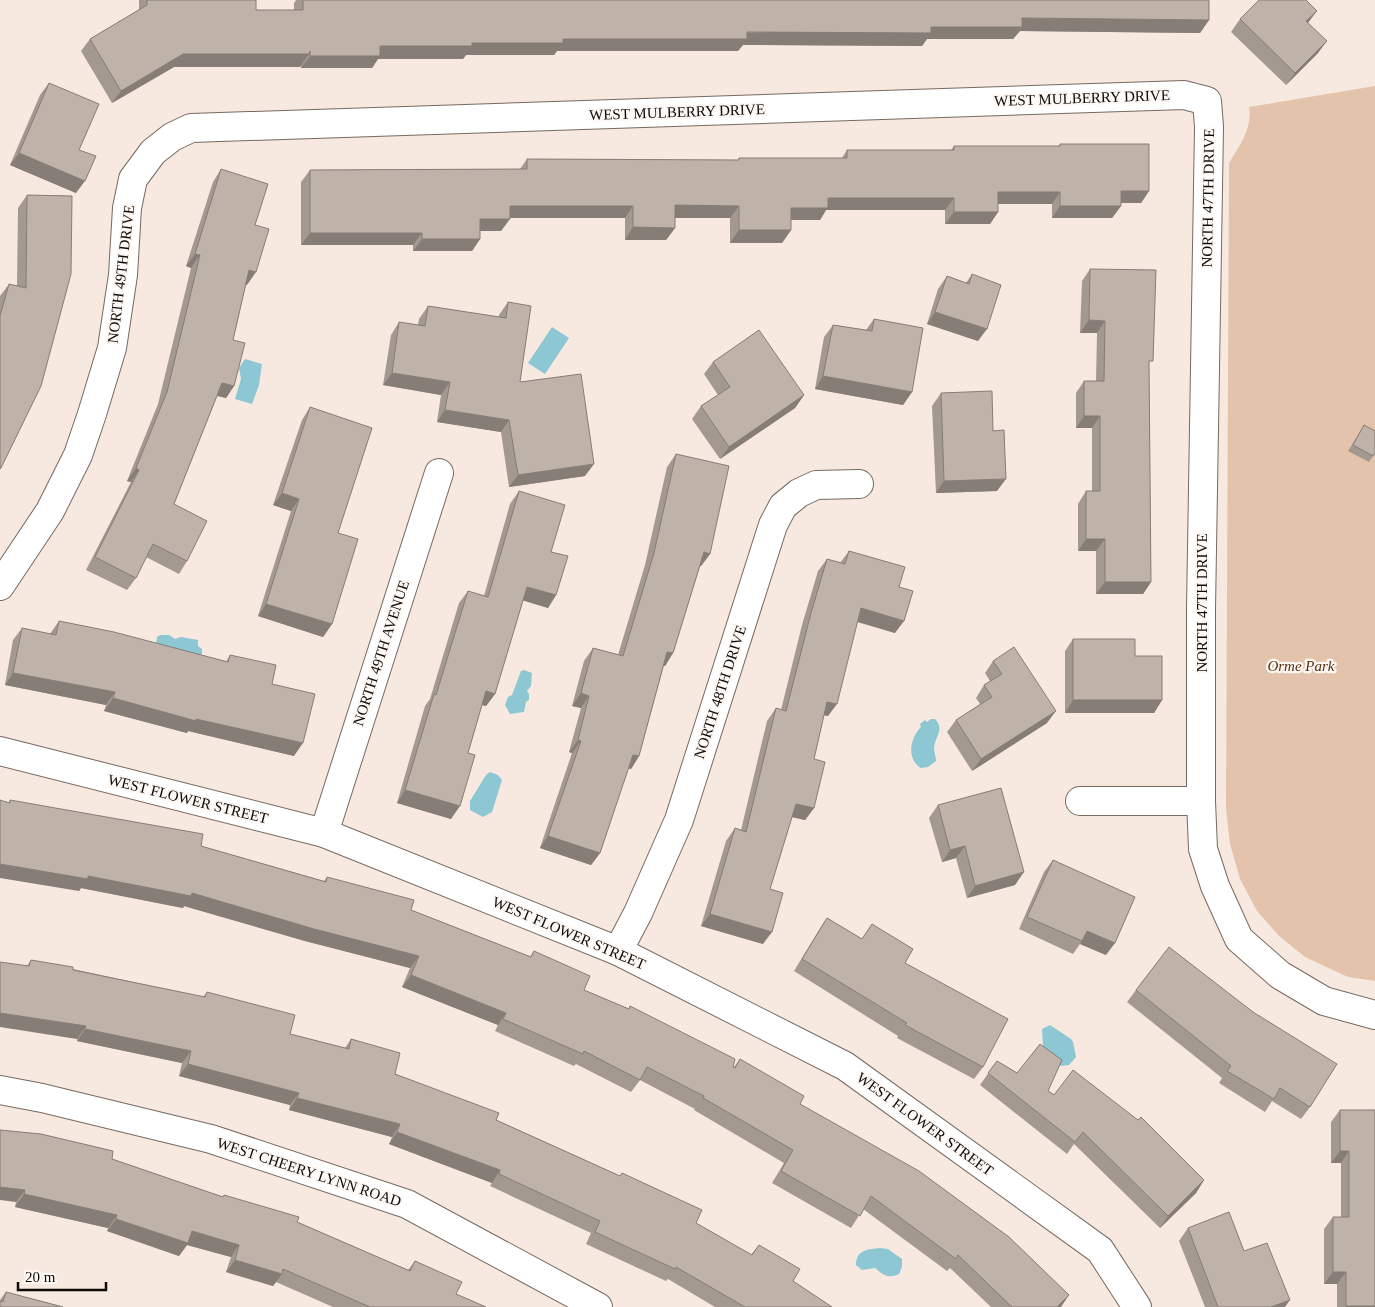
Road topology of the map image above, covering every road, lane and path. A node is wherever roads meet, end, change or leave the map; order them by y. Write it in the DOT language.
graph roads {
  1 [pos="1207,101"];
  2 [pos="153,152"];
  3 [pos="439,472"];
  4 [pos="859,484"];
  5 [pos="0,586"];
  6 [pos="0,752"];
  7 [pos="1080,801"];
  8 [pos="1201,801"];
  9 [pos="324,833"];
  10 [pos="618,951"];
  11 [pos="1375,1015"];
  12 [pos="0,1090"];
  13 [pos="598,1307"];
  14 [pos="1137,1307"];
  1 -- 2 [label="street, WEST MULBERRY DRIVE"];
  1 -- 8 [label="street, NORTH 47TH DRIVE"];
  2 -- 5 [label="street, NORTH 49TH DRIVE"];
  3 -- 9 [label="street, NORTH 49TH AVENUE"];
  4 -- 10 [label="street, NORTH 48TH DRIVE"];
  6 -- 9 [label="street, WEST FLOWER STREET"];
  7 -- 8 [label="street"];
  8 -- 11 [label="street, NORTH 47TH DRIVE"];
  9 -- 10 [label="street, WEST FLOWER STREET"];
  10 -- 14 [label="street, WEST FLOWER STREET"];
  12 -- 13 [label="street, WEST CHEERY LYNN ROAD"];
}
